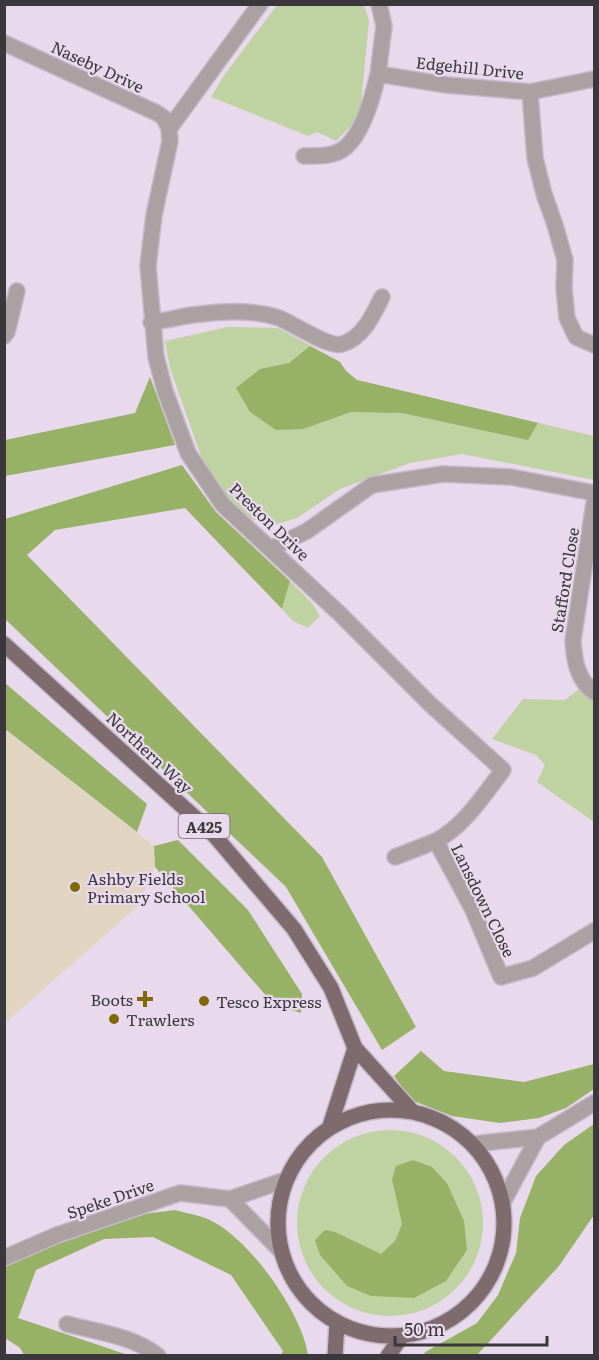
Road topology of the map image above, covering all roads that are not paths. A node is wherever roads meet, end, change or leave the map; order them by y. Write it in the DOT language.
graph roads {
  1 [pos="260,4"];
  2 [pos="379,4"];
  3 [pos="4,43"];
  4 [pos="378,74"];
  5 [pos="594,79"];
  6 [pos="530,92"];
  7 [pos="169,129"];
  8 [pos="304,156"];
  9 [pos="17,291"];
  10 [pos="382,297"];
  11 [pos="151,322"];
  12 [pos="4,336"];
  13 [pos="594,345"];
  14 [pos="594,493"];
  15 [pos="594,503"];
  16 [pos="272,549"];
  17 [pos="4,644"];
  18 [pos="594,692"];
  19 [pos="503,770"];
  20 [pos="435,841"];
  21 [pos="395,857"];
  22 [pos="594,931"];
  23 [pos="355,1048"];
  24 [pos="594,1103"];
  25 [pos="412,1111"];
  26 [pos="330,1126"];
  27 [pos="538,1137"];
  28 [pos="473,1144"];
  29 [pos="285,1180"];
  30 [pos="230,1199"];
  31 [pos="503,1202"];
  32 [pos="280,1250"];
  33 [pos="4,1258"];
  34 [pos="337,1323"];
  35 [pos="67,1324"];
  36 [pos="402,1336"];
  37 [pos="158,1356"];
  38 [pos="335,1356"];
  39 [pos="388,1356"];
  1 -- 7 [label="street"];
  2 -- 4 [label="street"];
  3 -- 7 [label="street, Naseby Drive"];
  4 -- 6 [label="street, Edgehill Drive"];
  4 -- 8 [label="street"];
  5 -- 6 [label="street, Edgehill Drive"];
  6 -- 13 [label="street"];
  7 -- 11 [label="street, Preston Drive"];
  9 -- 12 [label="street"];
  10 -- 11 [label="street"];
  11 -- 16 [label="street, Preston Drive"];
  14 -- 16 [label="street"];
  15 -- 18 [label="street, Stafford Close"];
  16 -- 19 [label="street, Preston Drive"];
  17 -- 23 [label="main road, Northern Way / A425"];
  19 -- 20 [label="street, Lansdown Close"];
  20 -- 21 [label="street, Lansdown Close"];
  20 -- 22 [label="street, Lansdown Close"];
  23 -- 25 [label="main road, A425"];
  23 -- 26 [label="main road"];
  24 -- 27 [label="street"];
  25 -- 26 [label="main road"];
  25 -- 28 [label="main road"];
  26 -- 29 [label="main road"];
  27 -- 28 [label="street"];
  27 -- 31 [label="street"];
  28 -- 31 [label="main road"];
  29 -- 30 [label="street, Speke Drive"];
  29 -- 32 [label="main road"];
  30 -- 32 [label="street"];
  30 -- 33 [label="street, Speke Drive"];
  31 -- 36 [label="main road"];
  32 -- 34 [label="main road"];
  34 -- 36 [label="main road"];
  34 -- 38 [label="main road"];
  35 -- 37 [label="street"];
  36 -- 39 [label="main road"];
}
